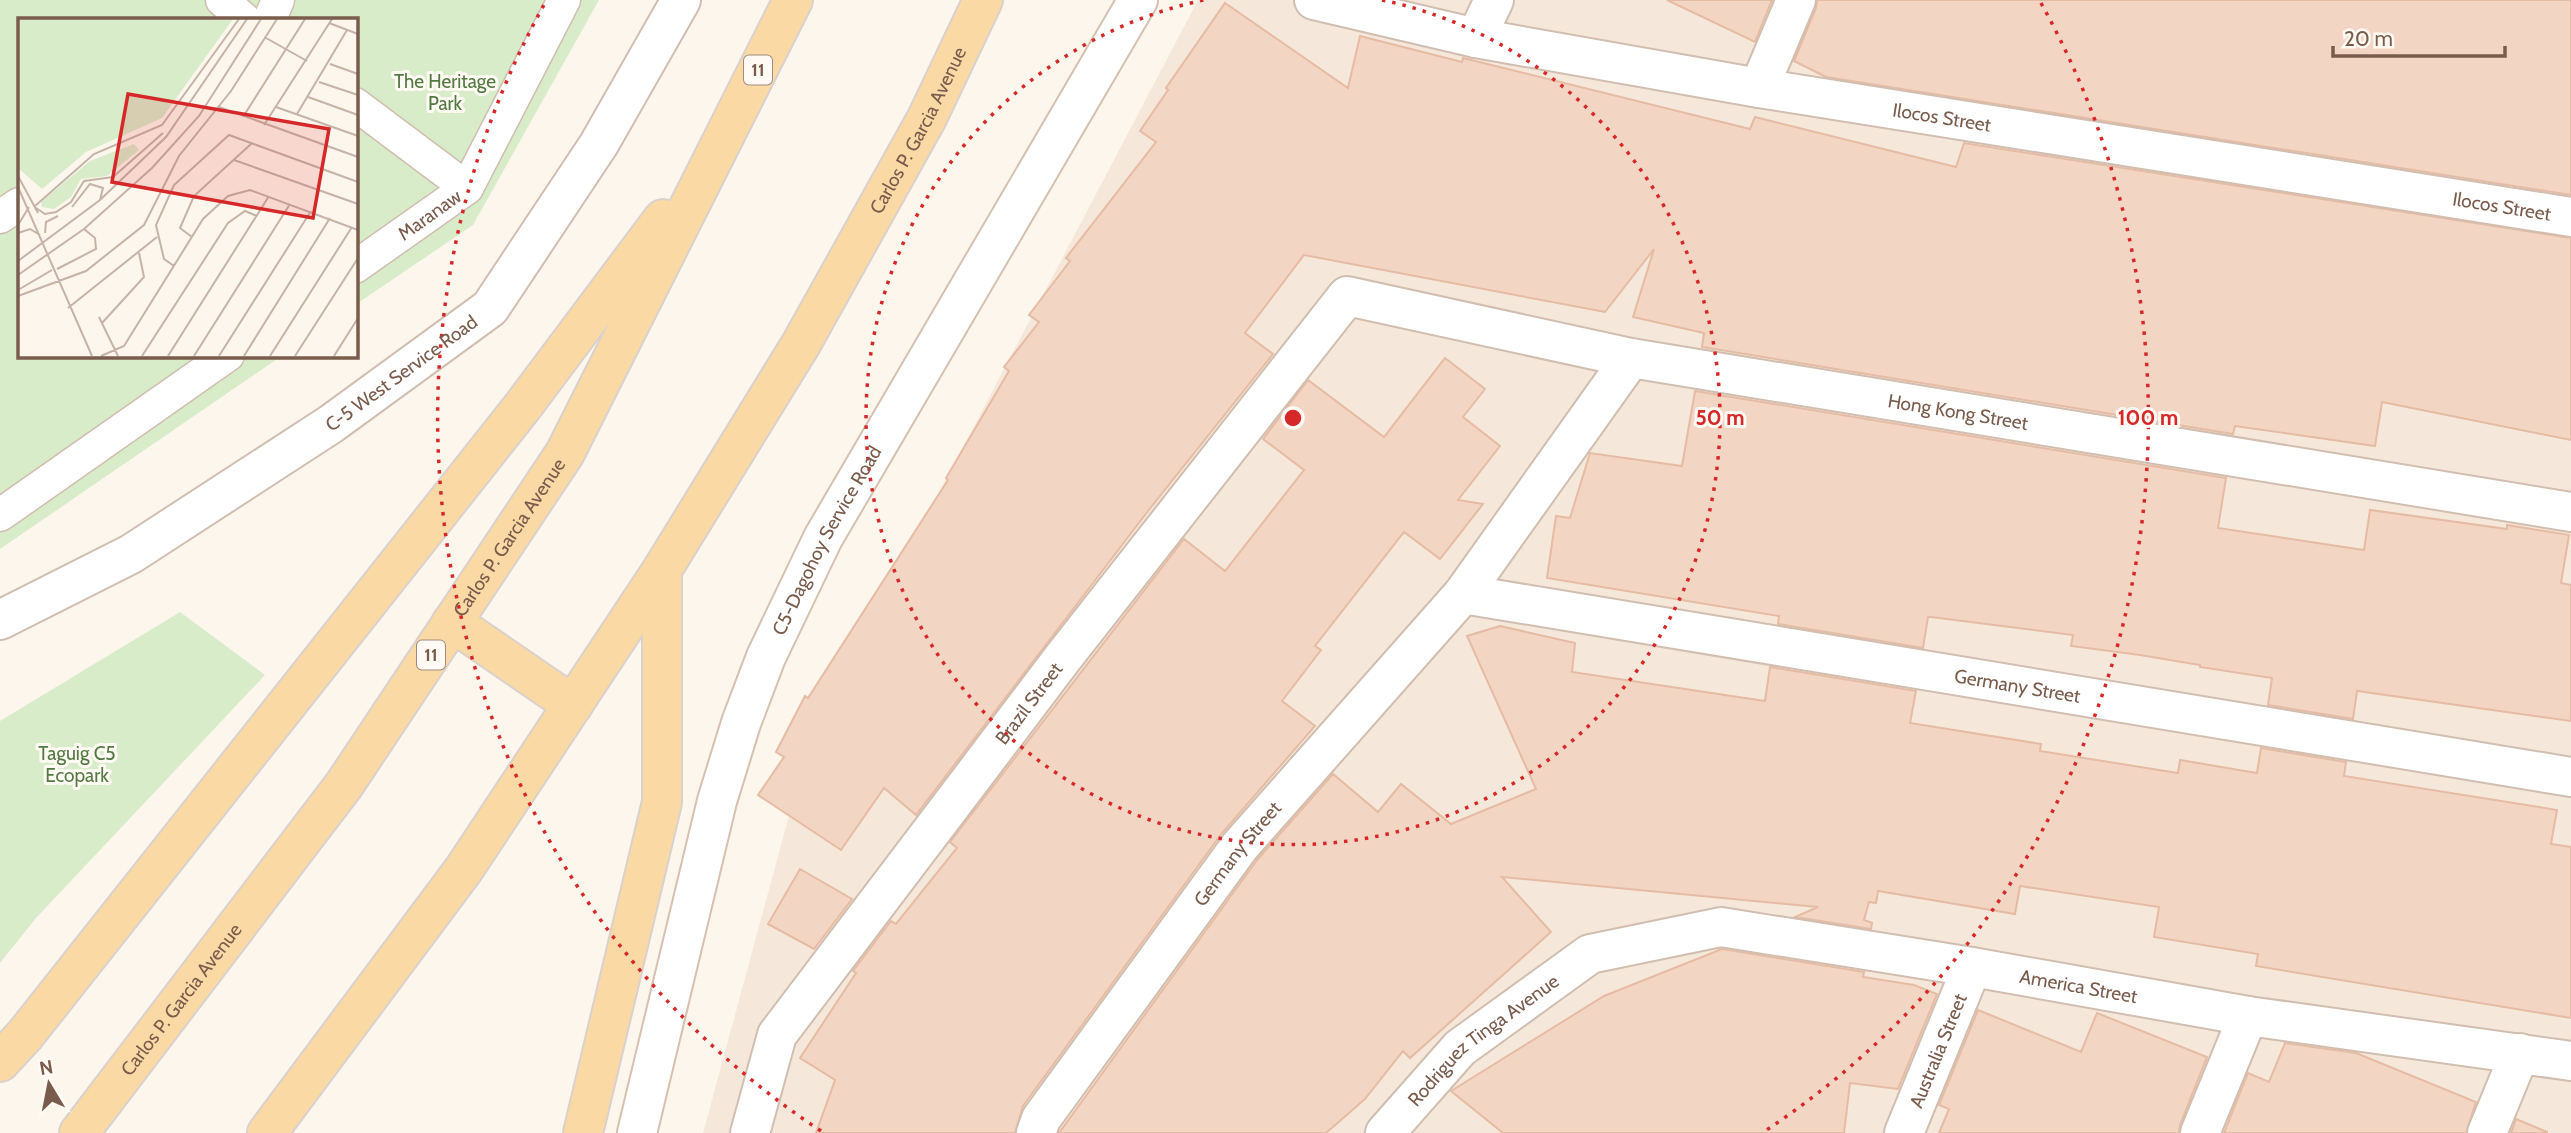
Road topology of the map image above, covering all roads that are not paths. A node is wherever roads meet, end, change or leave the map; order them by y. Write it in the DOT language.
graph roads {
  1 [pos="222,0"];
  2 [pos="278,0"];
  3 [pos="564,0"];
  4 [pos="681,0"];
  5 [pos="793,0"];
  6 [pos="983,0"];
  7 [pos="1138,0"];
  8 [pos="1314,0"];
  9 [pos="1494,0"];
  10 [pos="1796,0"];
  11 [pos="243,18"];
  12 [pos="270,18"];
  13 [pos="1476,38"];
  14 [pos="1759,88"];
  15 [pos="357,106"];
  16 [pos="724,139"];
  17 [pos="467,188"];
  18 [pos="18,205"];
  19 [pos="0,217"];
  20 [pos="2571,217"];
  21 [pos="357,266"];
  22 [pos="1347,296"];
  23 [pos="226,357"];
  24 [pos="1631,358"];
  25 [pos="2571,512"];
  26 [pos="0,515"];
  27 [pos="662,570"];
  28 [pos="1463,594"];
  29 [pos="0,621"];
  30 [pos="452,622"];
  31 [pos="573,705"];
  32 [pos="2571,777"];
  33 [pos="1590,954"];
  34 [pos="1972,967"];
  35 [pos="2248,1016"];
  36 [pos="2520,1053"];
  37 [pos="2571,1061"];
  38 [pos="0,1062"];
  39 [pos="79,1133"];
  40 [pos="267,1133"];
  41 [pos="583,1133"];
  42 [pos="636,1133"];
  43 [pos="750,1133"];
  44 [pos="1036,1133"];
  45 [pos="1385,1133"];
  46 [pos="1904,1133"];
  47 [pos="2200,1133"];
  48 [pos="2487,1133"];
  1 -- 11 [label="lane"];
  2 -- 12 [label="lane"];
  3 -- 17 [label="lane, Maranaw"];
  4 -- 29 [label="street, C-5 West Service Road"];
  5 -- 16 [label="main road, Carlos P. Garcia Avenue / 11"];
  6 -- 27 [label="main road, Carlos P. Garcia Avenue"];
  7 -- 42 [label="street, C5-Dagohoy Service Road"];
  8 -- 13 [label="street, Ilocos Street"];
  9 -- 13 [label="street"];
  10 -- 14 [label="street"];
  13 -- 14 [label="street, Ilocos Street"];
  14 -- 20 [label="street, Ilocos Street"];
  15 -- 17 [label="lane"];
  16 -- 30 [label="main road, Carlos P. Garcia Avenue / 11"];
  16 -- 38 [label="main road"];
  17 -- 21 [label="lane, Maranaw"];
  18 -- 19 [label="lane"];
  22 -- 24 [label="street, Hong Kong Street"];
  22 -- 43 [label="street, Brazil Street"];
  23 -- 26 [label="lane"];
  24 -- 25 [label="street, Hong Kong Street"];
  24 -- 28 [label="street, Germany Street"];
  27 -- 31 [label="main road, Carlos P. Garcia Avenue"];
  27 -- 41 [label="main road"];
  28 -- 32 [label="street, Germany Street"];
  28 -- 44 [label="street, Germany Street"];
  30 -- 31 [label="main road"];
  30 -- 39 [label="main road, Carlos P. Garcia Avenue / 11"];
  31 -- 40 [label="main road, Carlos P. Garcia Avenue"];
  33 -- 34 [label="street, America Street"];
  33 -- 45 [label="street, Rodriguez Tinga Avenue"];
  34 -- 35 [label="street, America Street"];
  34 -- 46 [label="street, Australia Street"];
  35 -- 36 [label="street, America Street"];
  35 -- 47 [label="street"];
  36 -- 37 [label="street, America Street"];
  36 -- 48 [label="street"];
}
